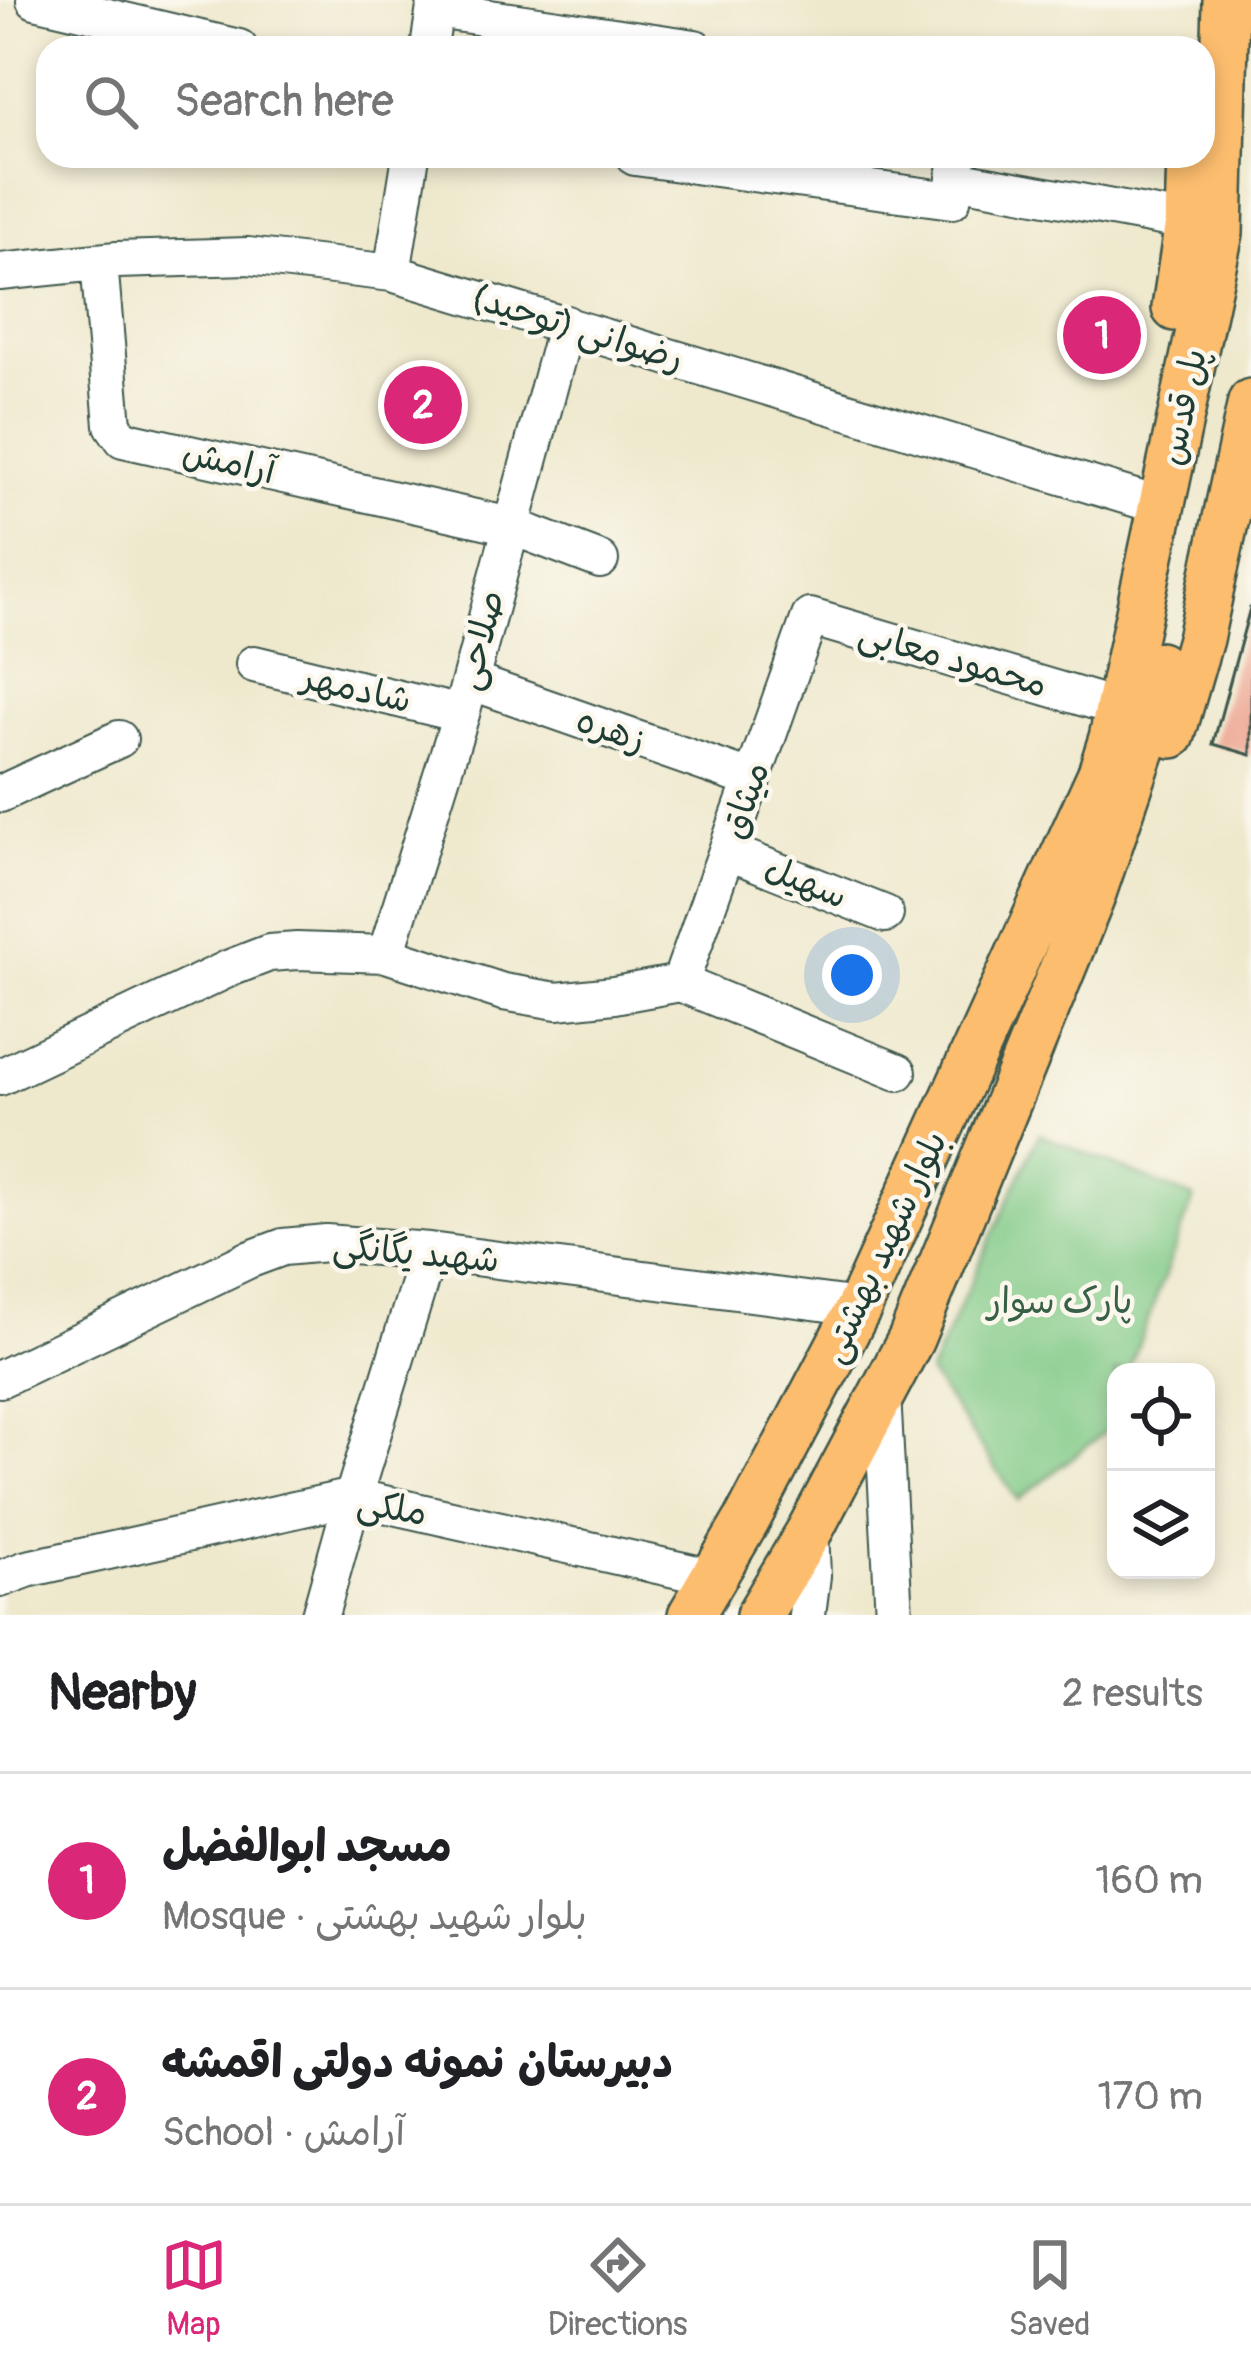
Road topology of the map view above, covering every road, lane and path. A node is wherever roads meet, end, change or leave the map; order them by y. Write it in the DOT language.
graph roads {
  1 [pos="35,0"];
  2 [pos="1195,0"];
  3 [pos="1226,0"];
  4 [pos="436,5"];
  5 [pos="188,36"];
  6 [pos="430,36"];
  7 [pos="622,36"];
  8 [pos="1194,36"];
  9 [pos="1251,84"];
  10 [pos="409,168"];
  11 [pos="716,168"];
  12 [pos="956,168"];
  13 [pos="1190,168"];
  14 [pos="1188,222"];
  15 [pos="99,262"];
  16 [pos="0,272"];
  17 [pos="392,273"];
  18 [pos="566,324"];
  19 [pos="1251,402"];
  20 [pos="1141,500"];
  21 [pos="511,526"];
  22 [pos="600,560"];
  23 [pos="810,617"];
  24 [pos="254,664"];
  25 [pos="465,697"];
  26 [pos="1117,728"];
  27 [pos="119,739"];
  28 [pos="753,780"];
  29 [pos="0,794"];
  30 [pos="727,850"];
  31 [pos="1091,899"];
  32 [pos="885,914"];
  33 [pos="386,954"];
  34 [pos="680,983"];
  35 [pos="898,1072"];
  36 [pos="0,1077"];
  37 [pos="429,1251"];
  38 [pos="859,1307"];
  39 [pos="0,1379"];
  40 [pos="882,1394"];
  41 [pos="353,1497"];
  42 [pos="810,1531"];
  43 [pos="0,1579"];
  44 [pos="703,1596"];
  45 [pos="320,1615"];
  46 [pos="759,1615"];
  47 [pos="807,1615"];
  48 [pos="894,1615"];
  1 -- 5 [label="street"];
  2 -- 8 [label="main road"];
  3 -- 26 [label="main road, پل قدس"];
  4 -- 6 [label="street"];
  4 -- 7 [label="street"];
  9 -- 26 [label="main road, پل قدس"];
  10 -- 17 [label="street"];
  11 -- 12 [label="street"];
  12 -- 14 [label="street"];
  13 -- 14 [label="main road, بلوار شهید بهشتی"];
  14 -- 20 [label="main road, بلوار شهید بهشتی"];
  15 -- 16 [label="street, رضوانی (توحید)"];
  15 -- 17 [label="street, رضوانی (توحید)"];
  15 -- 21 [label="street, آرامش"];
  17 -- 18 [label="street, رضوانی (توحید)"];
  18 -- 20 [label="street, رضوانی (توحید)"];
  18 -- 21 [label="street, صلاحی"];
  19 -- 31 [label="main road, بلوار شهید بهشتی"];
  20 -- 26 [label="main road, بلوار شهید بهشتی"];
  21 -- 22 [label="street"];
  21 -- 25 [label="street, صلاحی"];
  23 -- 26 [label="street, محمود معابی"];
  23 -- 28 [label="street, میثاق"];
  24 -- 25 [label="street, شادمهر"];
  25 -- 28 [label="street, زهره"];
  25 -- 33 [label="street, صلاحی"];
  26 -- 31 [label="main road, بلوار شهید بهشتی"];
  26 -- 38 [label="main road, بلوار شهید بهشتی"];
  27 -- 29 [label="street"];
  28 -- 30 [label="street, میثاق"];
  30 -- 32 [label="street, سهیل"];
  30 -- 34 [label="street, میثاق"];
  31 -- 40 [label="main road, بلوار شهید بهشتی"];
  33 -- 34 [label="street"];
  33 -- 36 [label="street"];
  34 -- 35 [label="street"];
  37 -- 38 [label="street, شهید یگانگی"];
  37 -- 39 [label="street, شهید یگانگی"];
  37 -- 41 [label="street"];
  38 -- 44 [label="main road, بلوار شهید بهشتی"];
  40 -- 42 [label="main road, بلوار شهید بهشتی"];
  40 -- 48 [label="street"];
  41 -- 43 [label="street, ملکی"];
  41 -- 44 [label="street, ملکی"];
  41 -- 45 [label="street"];
  42 -- 46 [label="main road, بلوار شهید بهشتی"];
  42 -- 47 [label="street"];
}
